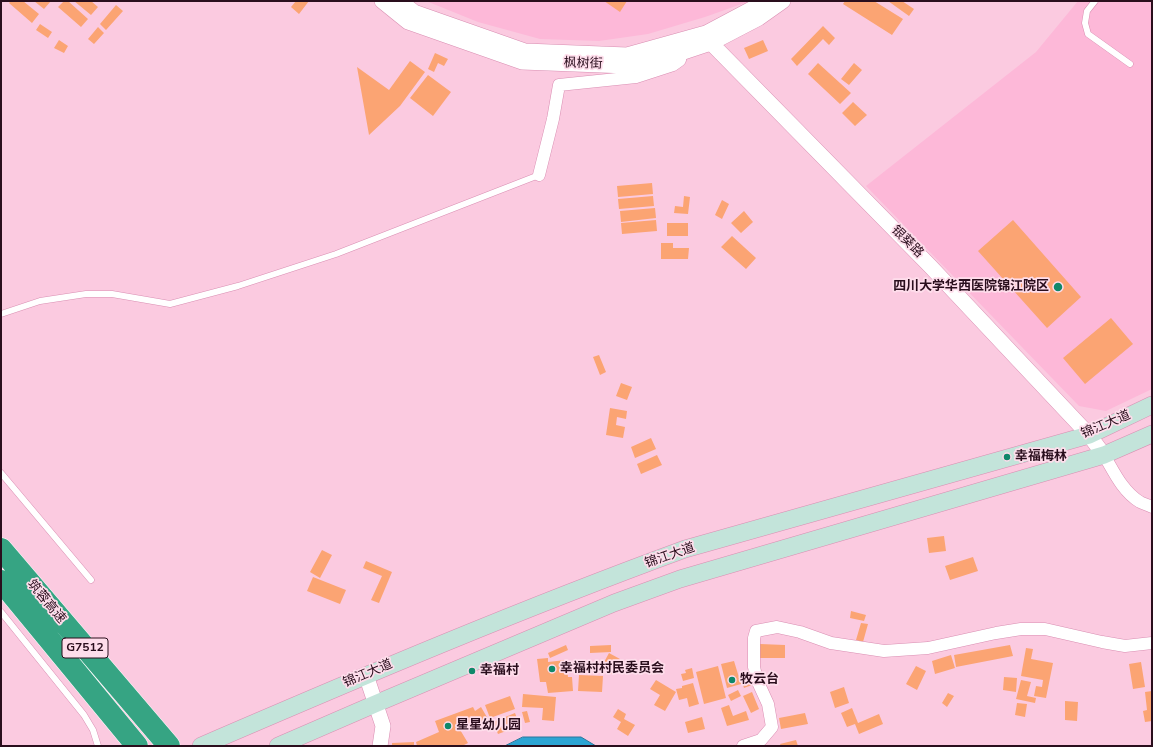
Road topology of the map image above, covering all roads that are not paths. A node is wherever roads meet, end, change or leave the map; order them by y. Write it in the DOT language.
graph roads {
  1 [pos="382,1"];
  2 [pos="400,1"];
  3 [pos="763,1"];
  4 [pos="783,1"];
  5 [pos="1095,1"];
  6 [pos="708,38"];
  7 [pos="680,47"];
  8 [pos="1130,64"];
  9 [pos="539,175"];
  10 [pos="1,314"];
  11 [pos="1152,405"];
  12 [pos="1152,434"];
  13 [pos="1089,435"];
  14 [pos="1104,455"];
  15 [pos="1,473"];
  16 [pos="1152,507"];
  17 [pos="1,549"];
  18 [pos="91,580"];
  19 [pos="1,581"];
  20 [pos="1,612"];
  21 [pos="1152,643"];
  22 [pos="366,675"];
  23 [pos="375,704"];
  24 [pos="98,746"];
  25 [pos="137,746"];
  26 [pos="169,746"];
  27 [pos="201,746"];
  28 [pos="278,746"];
  29 [pos="380,746"];
  30 [pos="743,746"];
  1 -- 7 [label="street, 枫树街"];
  2 -- 7 [label="street, 枫树街"];
  3 -- 6 [label="street, 枫树街"];
  4 -- 6 [label="street, 枫树街"];
  5 -- 8 [label="lane"];
  6 -- 7 [label="street, 枫树街"];
  6 -- 13 [label="street, 银葵路"];
  7 -- 9 [label="street"];
  9 -- 10 [label="lane"];
  11 -- 13 [label="main road, 锦江大道"];
  12 -- 14 [label="main road, 锦江大道"];
  13 -- 14 [label="street, 银葵路"];
  13 -- 22 [label="main road, 锦江大道"];
  14 -- 16 [label="street"];
  14 -- 23 [label="main road, 锦江大道"];
  15 -- 18 [label="lane"];
  17 -- 26 [label="highway, 筑蓉高速 / G7512"];
  19 -- 25 [label="highway, 筑蓉高速 / G7512"];
  20 -- 24 [label="lane"];
  21 -- 30 [label="street"];
  22 -- 23 [label="street"];
  22 -- 27 [label="main road, 锦江大道"];
  23 -- 28 [label="main road, 锦江大道"];
  23 -- 29 [label="street"];
}
